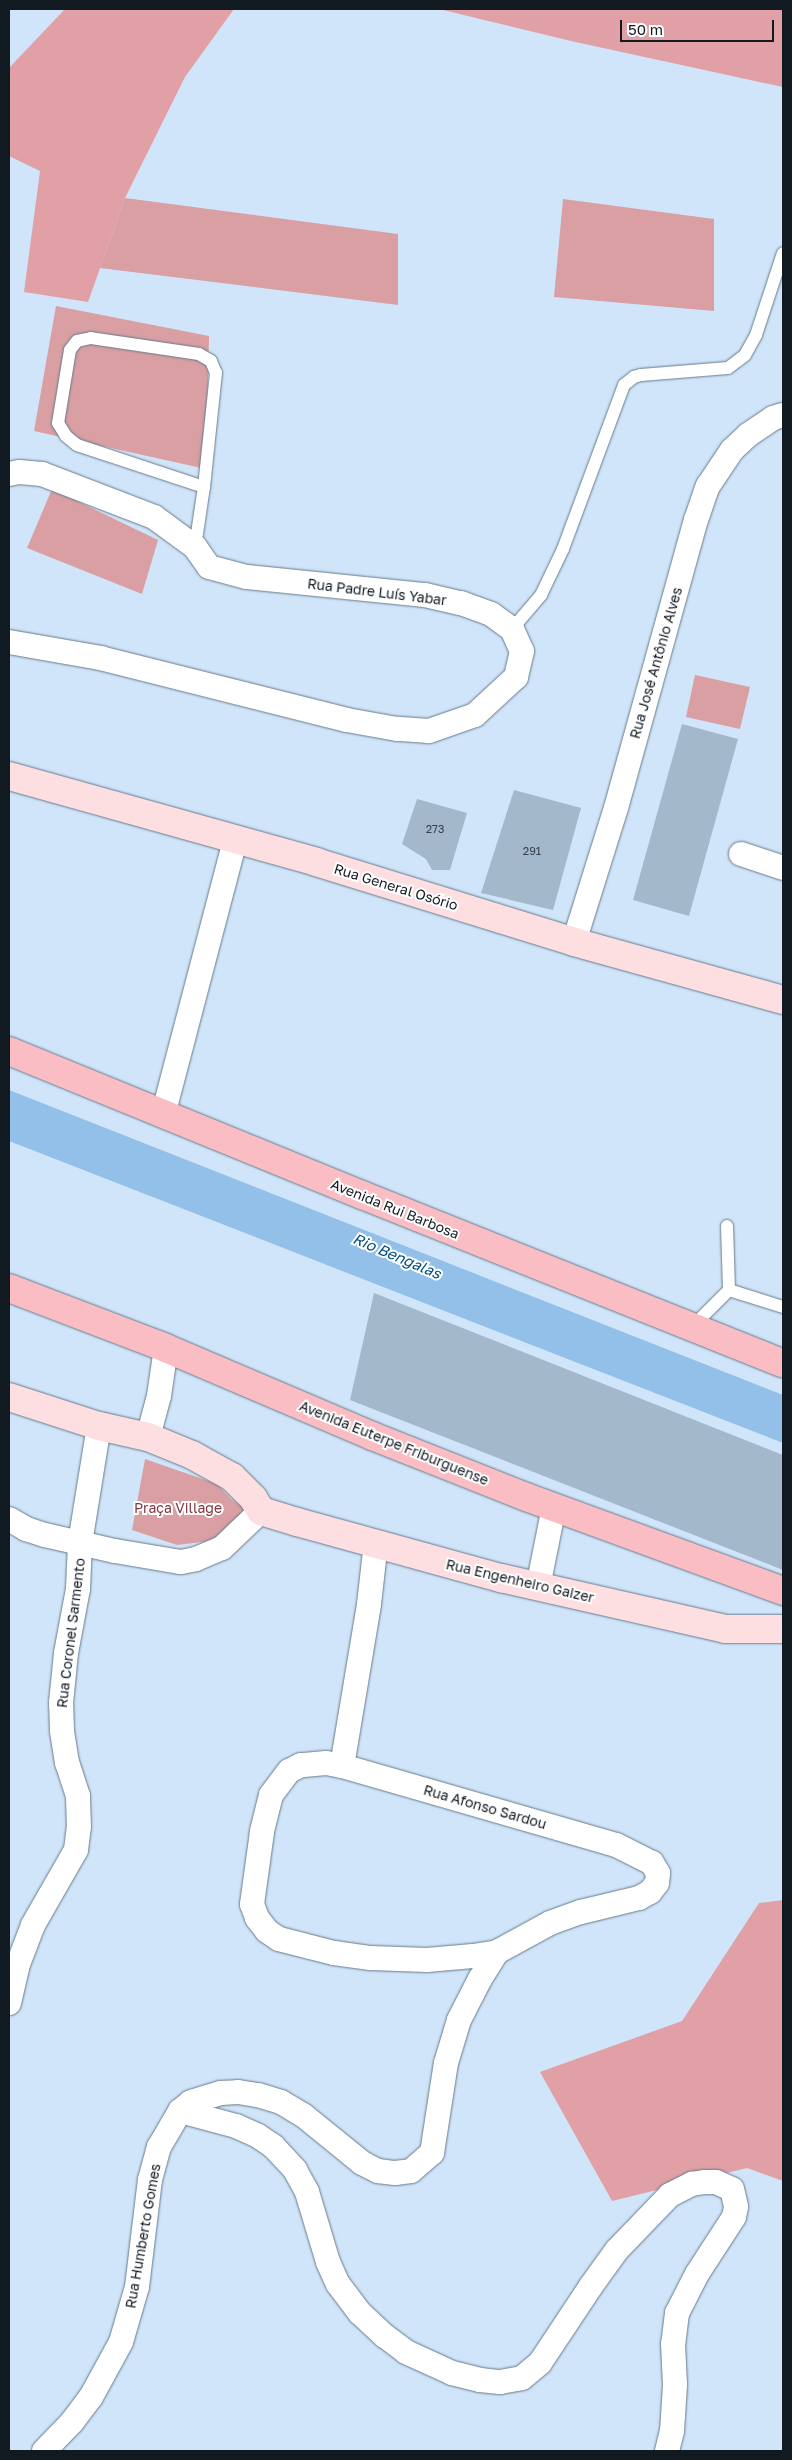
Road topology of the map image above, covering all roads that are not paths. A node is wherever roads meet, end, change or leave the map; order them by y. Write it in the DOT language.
graph roads {
  1 [pos="783,253"];
  2 [pos="783,415"];
  3 [pos="9,474"];
  4 [pos="204,487"];
  5 [pos="196,547"];
  6 [pos="512,629"];
  7 [pos="9,642"];
  8 [pos="9,776"];
  9 [pos="235,840"];
  10 [pos="742,854"];
  11 [pos="783,868"];
  12 [pos="574,942"];
  13 [pos="783,1000"];
  14 [pos="9,1051"];
  15 [pos="163,1115"];
  16 [pos="727,1226"];
  17 [pos="9,1288"];
  18 [pos="729,1290"];
  19 [pos="783,1307"];
  20 [pos="692,1327"];
  21 [pos="166,1348"];
  22 [pos="783,1363"];
  23 [pos="9,1398"];
  24 [pos="99,1426"];
  25 [pos="148,1437"];
  26 [pos="554,1507"];
  27 [pos="261,1511"];
  28 [pos="9,1519"];
  29 [pos="80,1543"];
  30 [pos="376,1543"];
  31 [pos="538,1587"];
  32 [pos="783,1591"];
  33 [pos="783,1629"];
  34 [pos="342,1766"];
  35 [pos="497,1952"];
  36 [pos="9,2003"];
  37 [pos="180,2111"];
  38 [pos="44,2451"];
  39 [pos="667,2451"];
  1 -- 6 [label="lane"];
  2 -- 12 [label="street, Rua José Antônio Alves"];
  3 -- 5 [label="street, Rua Padre Luís Yabar"];
  4 -- 4 [label="lane"];
  4 -- 5 [label="lane"];
  5 -- 6 [label="street, Rua Padre Luís Yabar"];
  6 -- 7 [label="street"];
  8 -- 9 [label="street, Rua General Osório"];
  9 -- 12 [label="street, Rua General Osório"];
  9 -- 15 [label="street"];
  10 -- 11 [label="street"];
  12 -- 13 [label="street, Rua General Osório"];
  14 -- 15 [label="main road, Avenida Rui Barbosa"];
  15 -- 20 [label="main road, Avenida Rui Barbosa"];
  16 -- 18 [label="lane"];
  17 -- 21 [label="main road, Avenida Euterpe Friburguense"];
  18 -- 19 [label="lane"];
  18 -- 20 [label="lane"];
  20 -- 22 [label="main road, Avenida Rui Barbosa"];
  21 -- 25 [label="street"];
  21 -- 26 [label="main road, Avenida Euterpe Friburguense"];
  23 -- 24 [label="street"];
  24 -- 25 [label="street"];
  24 -- 29 [label="street, Rua Coronel Sarmento"];
  25 -- 27 [label="street"];
  26 -- 31 [label="street"];
  26 -- 32 [label="main road, Avenida Euterpe Friburguense"];
  27 -- 29 [label="street"];
  27 -- 30 [label="street, Rua Engenheiro Gaizer"];
  28 -- 29 [label="street"];
  29 -- 36 [label="street, Rua Coronel Sarmento"];
  30 -- 31 [label="street, Rua Engenheiro Gaizer"];
  30 -- 34 [label="street"];
  31 -- 33 [label="street, Rua Engenheiro Gaizer"];
  34 -- 35 [label="street, Rua Afonso Sardou"];
  34 -- 35 [label="street, Rua Afonso Sardou"];
  35 -- 37 [label="street"];
  37 -- 38 [label="street, Rua Humberto Gomes"];
  37 -- 39 [label="street"];
}
